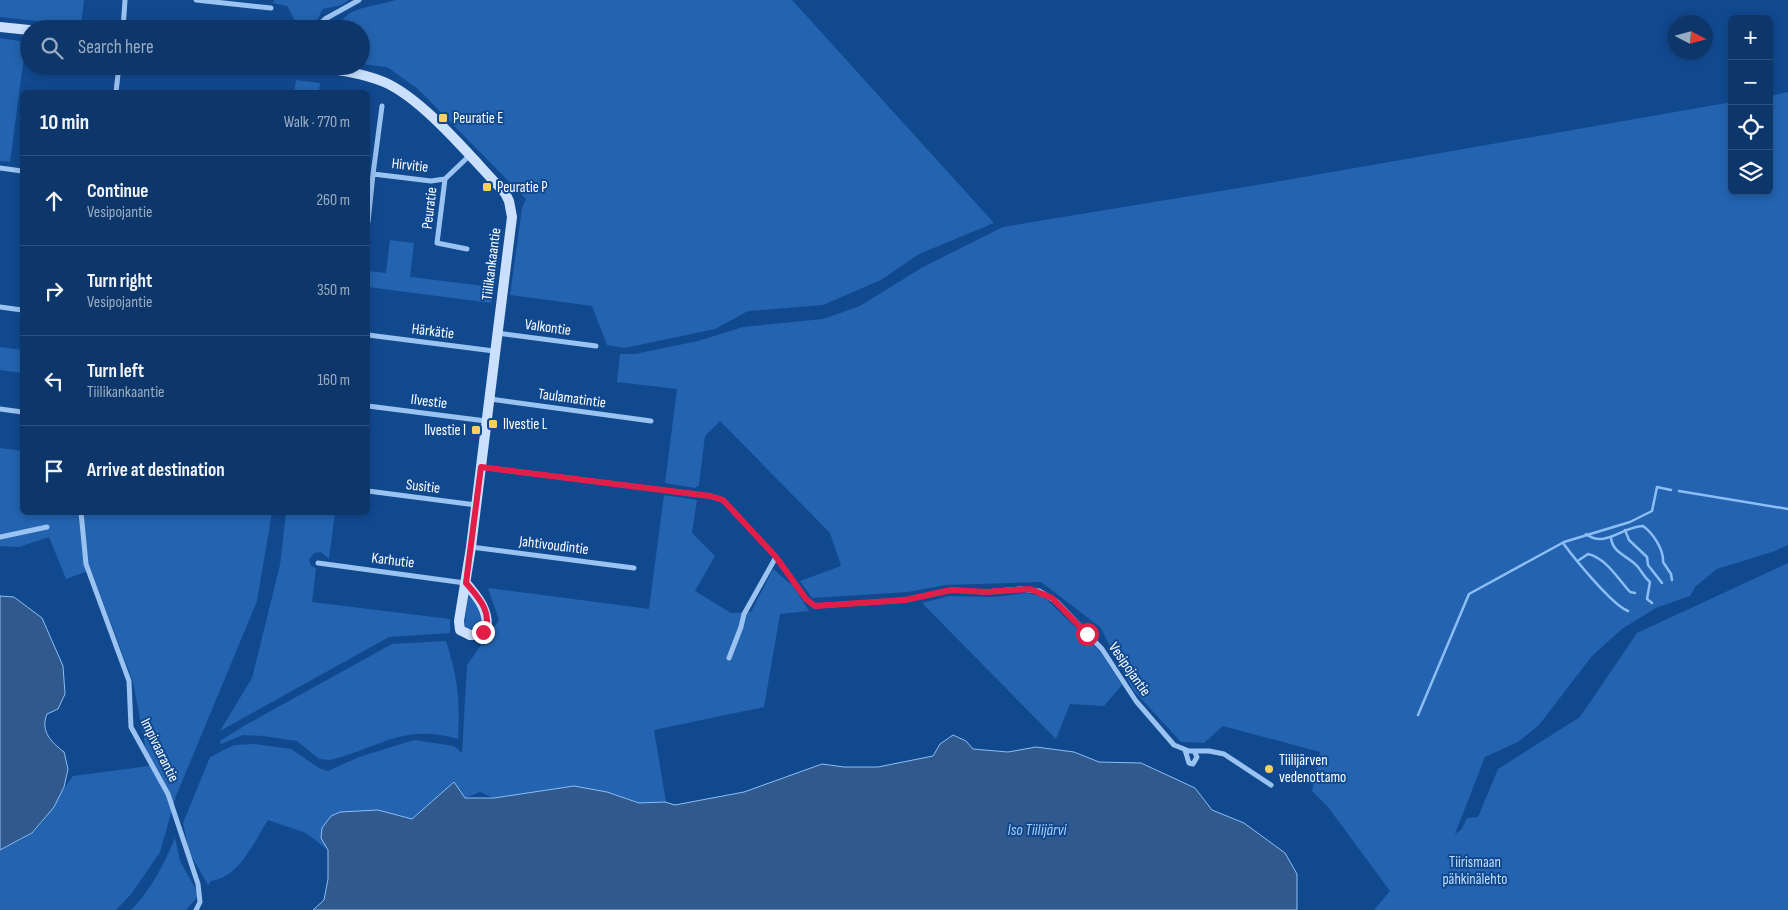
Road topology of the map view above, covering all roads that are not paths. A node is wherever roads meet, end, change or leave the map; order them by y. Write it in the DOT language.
graph roads {
  1 [pos="124,0"];
  2 [pos="196,0"];
  3 [pos="359,0"];
  4 [pos="271,8"];
  5 [pos="123,20"];
  6 [pos="323,20"];
  7 [pos="0,27"];
  8 [pos="20,29"];
  9 [pos="117,75"];
  10 [pos="363,75"];
  11 [pos="116,90"];
  12 [pos="382,106"];
  13 [pos="468,156"];
  14 [pos="0,168"];
  15 [pos="20,171"];
  16 [pos="373,174"];
  17 [pos="445,179"];
  18 [pos="370,203"];
  19 [pos="467,249"];
  20 [pos="0,307"];
  21 [pos="20,310"];
  22 [pos="497,333"];
  23 [pos="370,335"];
  24 [pos="596,346"];
  25 [pos="494,351"];
  26 [pos="489,399"];
  27 [pos="370,406"];
  28 [pos="0,409"];
  29 [pos="20,412"];
  30 [pos="486,421"];
  31 [pos="651,421"];
  32 [pos="481,467"];
  33 [pos="370,491"];
  34 [pos="476,505"];
  35 [pos="81,515"];
  36 [pos="47,527"];
  37 [pos="0,537"];
  38 [pos="471,547"];
  39 [pos="776,557"];
  40 [pos="318,563"];
  41 [pos="634,568"];
  42 [pos="466,583"];
  43 [pos="729,658"];
  44 [pos="1185,750"];
  45 [pos="1194,751"];
  46 [pos="1271,785"];
  47 [pos="196,910"];
  1 -- 5 [label="street"];
  2 -- 4 [label="street"];
  3 -- 6 [label="street"];
  7 -- 8 [label="street"];
  9 -- 11 [label="street"];
  10 -- 13 [label="street, Tiilikankaantie"];
  12 -- 16 [label="street, Hirvitie"];
  13 -- 17 [label="street, Peuratie"];
  13 -- 22 [label="street, Tiilikankaantie"];
  14 -- 15 [label="street"];
  16 -- 17 [label="street, Hirvitie"];
  16 -- 18 [label="street, Hirvitie"];
  17 -- 19 [label="street, Peuratie"];
  20 -- 21 [label="street"];
  22 -- 24 [label="street, Valkontie"];
  22 -- 25 [label="street, Tiilikankaantie"];
  23 -- 25 [label="street, Härkätie"];
  25 -- 26 [label="street, Tiilikankaantie"];
  26 -- 30 [label="street, Tiilikankaantie"];
  26 -- 31 [label="street, Taulamatintie"];
  27 -- 30 [label="street, Ilvestie"];
  28 -- 29 [label="street"];
  30 -- 32 [label="street, Tiilikankaantie"];
  32 -- 34 [label="street, Tiilikankaantie"];
  32 -- 39 [label="street, Vesipojantie"];
  33 -- 34 [label="street, Susitie"];
  34 -- 38 [label="street, Tiilikankaantie"];
  35 -- 47 [label="street, Impivaarantie"];
  36 -- 37 [label="street"];
  38 -- 41 [label="street, Jahtivoudintie"];
  38 -- 42 [label="street, Tiilikankaantie"];
  39 -- 43 [label="street"];
  39 -- 44 [label="street, Vesipojantie"];
  40 -- 42 [label="street, Karhutie"];
  42 -- 42 [label="street, Tiilikankaantie"];
  44 -- 45 [label="street"];
  44 -- 45 [label="street, Vesipojantie"];
  45 -- 46 [label="street"];
}
